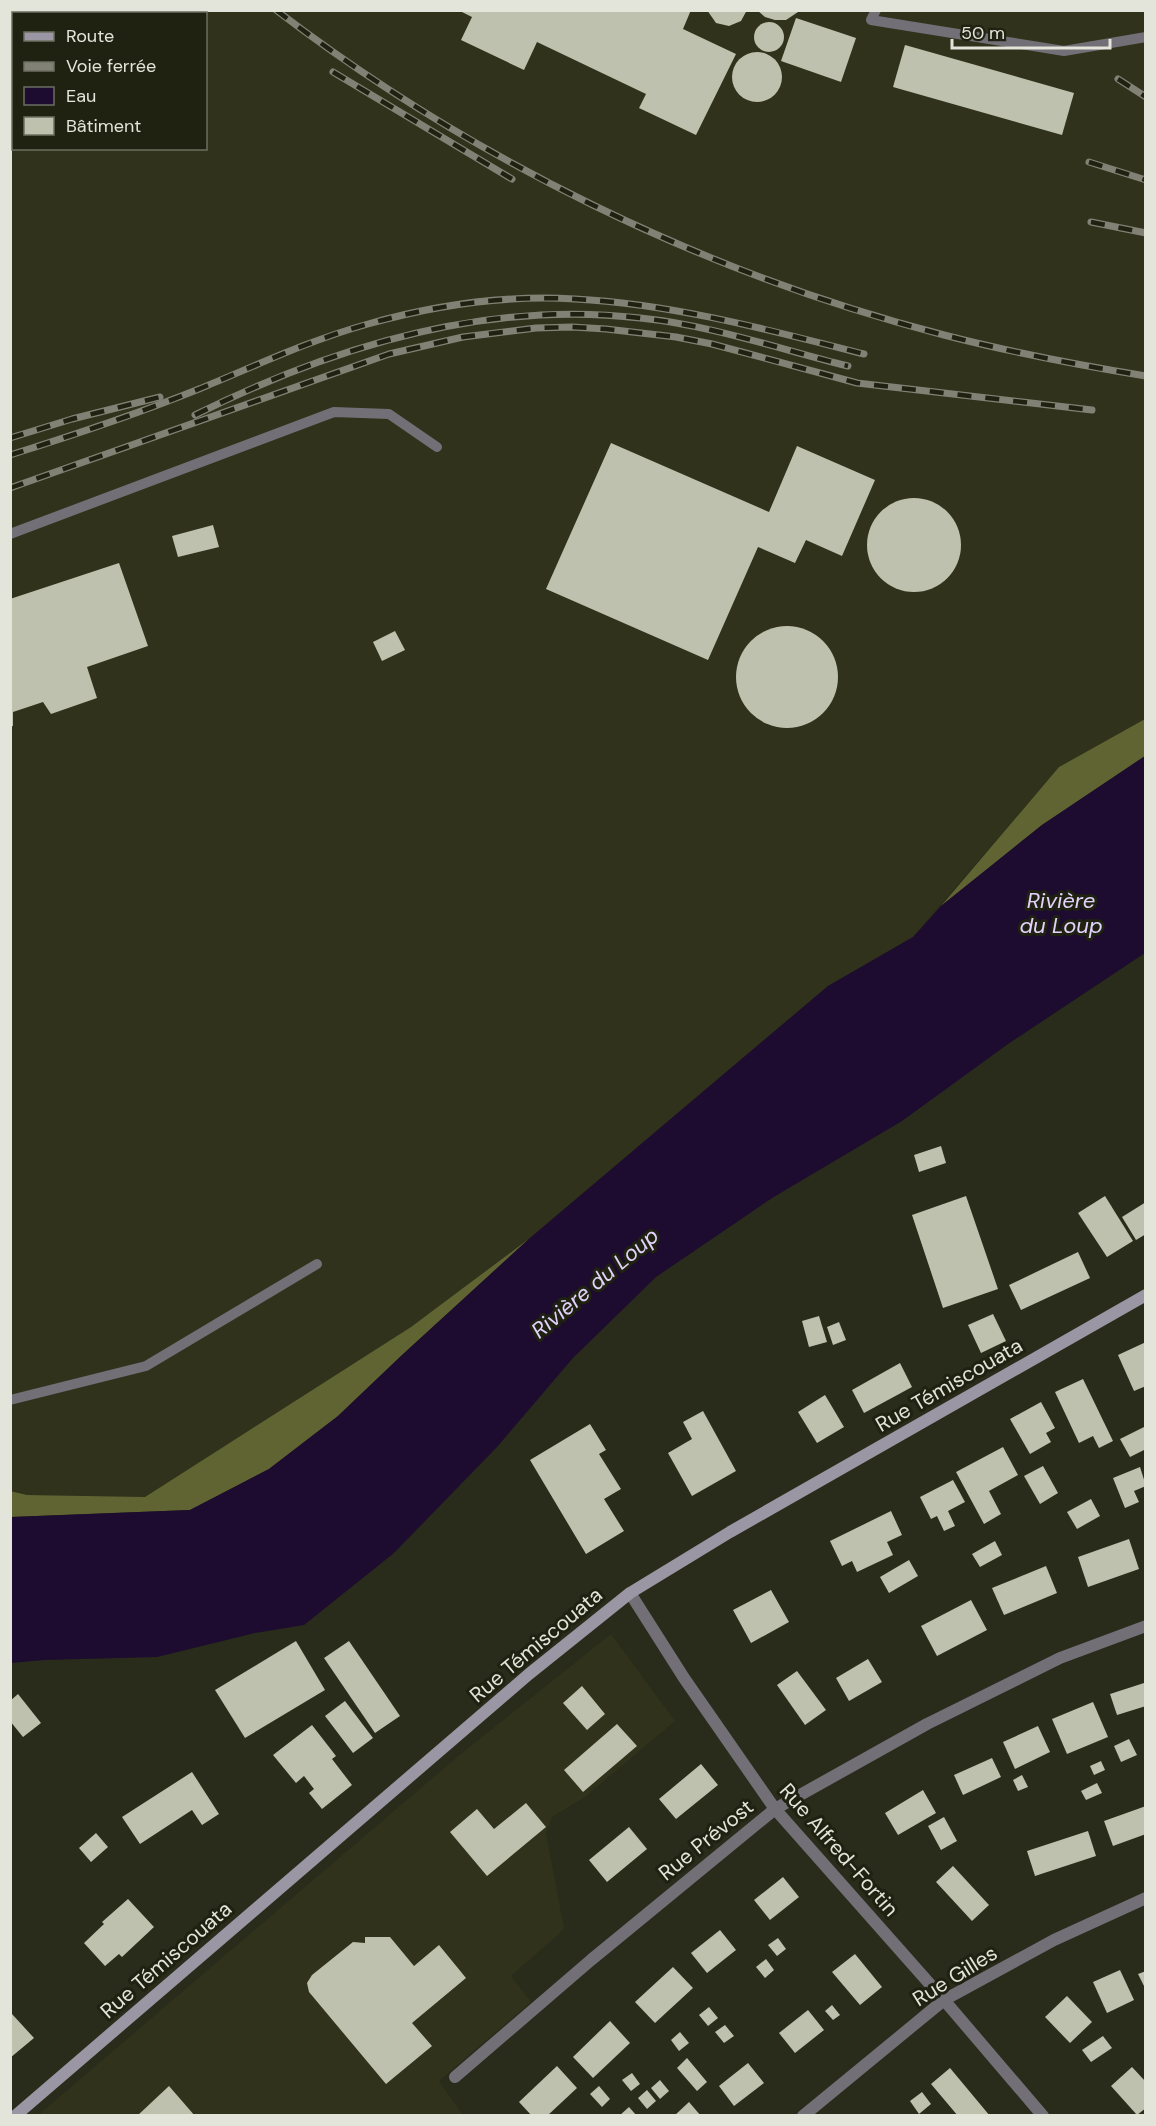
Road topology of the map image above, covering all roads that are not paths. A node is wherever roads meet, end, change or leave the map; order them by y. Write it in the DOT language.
graph roads {
  1 [pos="876,10"];
  2 [pos="1146,37"];
  3 [pos="437,447"];
  4 [pos="10,534"];
  5 [pos="317,1264"];
  6 [pos="1146,1295"];
  7 [pos="10,1400"];
  8 [pos="630,1593"];
  9 [pos="1146,1626"];
  10 [pos="775,1809"];
  11 [pos="1146,1898"];
  12 [pos="944,2000"];
  13 [pos="455,2077"];
  14 [pos="15,2115"];
  15 [pos="803,2115"];
  16 [pos="1043,2115"];
  1 -- 2 [label="lane"];
  3 -- 4 [label="lane"];
  5 -- 7 [label="lane"];
  6 -- 8 [label="main road, Rue Témiscouata"];
  8 -- 10 [label="street, Rue Alfred-Fortin"];
  8 -- 14 [label="main road, Rue Témiscouata"];
  9 -- 10 [label="street, Rue Prévost"];
  10 -- 12 [label="street, Rue Alfred-Fortin"];
  10 -- 13 [label="street, Rue Prévost"];
  11 -- 12 [label="street, Rue Gilles"];
  12 -- 15 [label="street, Rue Gilles"];
  12 -- 16 [label="street, Rue Alfred-Fortin"];
}
